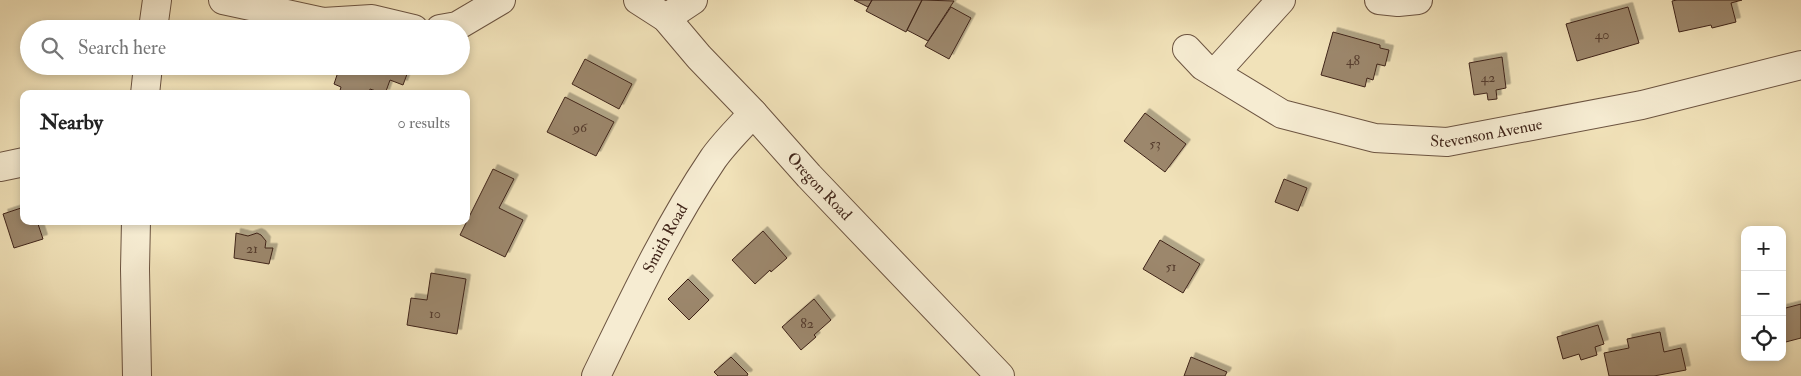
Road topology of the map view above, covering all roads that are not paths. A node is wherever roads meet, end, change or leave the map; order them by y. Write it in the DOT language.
graph roads {
  1 [pos="157,0"];
  2 [pos="223,0"];
  3 [pos="501,0"];
  4 [pos="638,0"];
  5 [pos="693,0"];
  6 [pos="1281,0"];
  7 [pos="1379,0"];
  8 [pos="1418,0"];
  9 [pos="666,18"];
  10 [pos="154,20"];
  11 [pos="314,20"];
  12 [pos="356,20"];
  13 [pos="376,20"];
  14 [pos="467,20"];
  15 [pos="1187,49"];
  16 [pos="1801,64"];
  17 [pos="1215,73"];
  18 [pos="147,75"];
  19 [pos="145,90"];
  20 [pos="752,113"];
  21 [pos="20,163"];
  22 [pos="0,167"];
  23 [pos="136,225"];
  24 [pos="137,376"];
  25 [pos="596,376"];
  26 [pos="1000,376"];
  1 -- 10 [label="street"];
  2 -- 11 [label="street"];
  3 -- 14 [label="street"];
  4 -- 9 [label="street, Oregon Road"];
  5 -- 9 [label="street"];
  6 -- 17 [label="street"];
  7 -- 8 [label="street"];
  9 -- 20 [label="street, Oregon Road"];
  12 -- 13 [label="street"];
  15 -- 17 [label="street, Stevenson Avenue"];
  16 -- 17 [label="street, Stevenson Avenue"];
  18 -- 19 [label="street"];
  20 -- 25 [label="street, Smith Road"];
  20 -- 26 [label="street, Oregon Road"];
  21 -- 22 [label="street"];
  23 -- 24 [label="street"];
}
